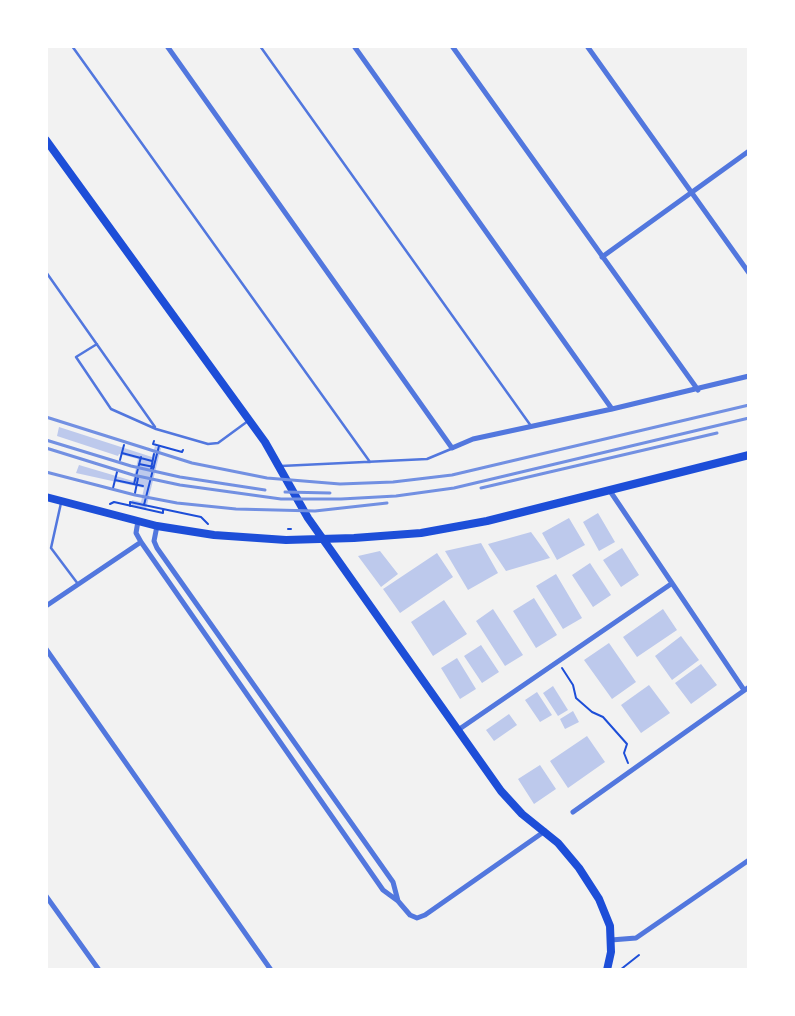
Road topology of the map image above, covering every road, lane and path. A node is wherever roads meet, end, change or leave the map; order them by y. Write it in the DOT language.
graph roads {
  1 [pos="72,46"];
  2 [pos="167,46"];
  3 [pos="260,46"];
  4 [pos="354,46"];
  5 [pos="452,46"];
  6 [pos="587,46"];
  7 [pos="46,140"];
  8 [pos="749,151"];
  9 [pos="692,192"];
  10 [pos="602,257"];
  11 [pos="46,272"];
  12 [pos="749,273"];
  13 [pos="97,344"];
  14 [pos="749,376"];
  15 [pos="698,390"];
  16 [pos="612,409"];
  17 [pos="248,421"];
  18 [pos="531,427"];
  19 [pos="156,428"];
  20 [pos="154,441"];
  21 [pos="124,445"];
  22 [pos="159,446"];
  23 [pos="452,448"];
  24 [pos="183,450"];
  25 [pos="122,453"];
  26 [pos="154,454"];
  27 [pos="749,455"];
  28 [pos="141,457"];
  29 [pos="120,460"];
  30 [pos="152,461"];
  31 [pos="370,462"];
  32 [pos="139,464"];
  33 [pos="154,467"];
  34 [pos="150,468"];
  35 [pos="279,469"];
  36 [pos="117,472"];
  37 [pos="138,478"];
  38 [pos="115,480"];
  39 [pos="135,484"];
  40 [pos="143,486"];
  41 [pos="113,488"];
  42 [pos="610,491"];
  43 [pos="135,493"];
  44 [pos="46,497"];
  45 [pos="62,502"];
  46 [pos="110,505"];
  47 [pos="144,505"];
  48 [pos="130,506"];
  49 [pos="163,510"];
  50 [pos="138,521"];
  51 [pos="208,524"];
  52 [pos="157,526"];
  53 [pos="323,539"];
  54 [pos="154,541"];
  55 [pos="141,542"];
  56 [pos="78,584"];
  57 [pos="671,584"];
  58 [pos="46,606"];
  59 [pos="46,650"];
  60 [pos="556,661"];
  61 [pos="746,689"];
  62 [pos="458,730"];
  63 [pos="632,770"];
  64 [pos="573,812"];
  65 [pos="545,832"];
  66 [pos="749,860"];
  67 [pos="46,896"];
  68 [pos="398,901"];
  69 [pos="612,940"];
  70 [pos="639,955"];
  71 [pos="620,969"];
  72 [pos="98,970"];
  73 [pos="271,970"];
  74 [pos="607,970"];
  1 -- 31 [label="lane"];
  2 -- 23 [label="street"];
  3 -- 18 [label="lane"];
  4 -- 16 [label="street"];
  5 -- 10 [label="street"];
  6 -- 9 [label="street"];
  7 -- 17 [label="main road"];
  8 -- 9 [label="street"];
  9 -- 10 [label="street"];
  9 -- 12 [label="street"];
  10 -- 15 [label="street"];
  11 -- 13 [label="lane"];
  13 -- 19 [label="lane"];
  13 -- 19 [label="lane"];
  14 -- 15 [label="street"];
  15 -- 16 [label="street"];
  16 -- 18 [label="street"];
  17 -- 19 [label="lane"];
  17 -- 35 [label="main road"];
  18 -- 23 [label="street"];
  20 -- 22 [label="path"];
  21 -- 25 [label="path"];
  22 -- 24 [label="path"];
  22 -- 33 [label="path"];
  23 -- 31 [label="lane"];
  25 -- 28 [label="path"];
  25 -- 29 [label="path"];
  26 -- 30 [label="path"];
  27 -- 42 [label="main road"];
  28 -- 30 [label="path"];
  28 -- 32 [label="path"];
  30 -- 34 [label="path"];
  31 -- 35 [label="lane"];
  32 -- 33 [label="path"];
  32 -- 39 [label="path"];
  33 -- 47 [label="path"];
  35 -- 53 [label="main road"];
  36 -- 38 [label="path"];
  37 -- 39 [label="path"];
  38 -- 39 [label="path"];
  38 -- 41 [label="path"];
  39 -- 40 [label="path"];
  39 -- 43 [label="path"];
  42 -- 53 [label="main road"];
  42 -- 57 [label="street"];
  44 -- 45 [label="main road"];
  45 -- 50 [label="main road"];
  45 -- 56 [label="lane"];
  46 -- 48 [label="path"];
  47 -- 48 [label="path"];
  47 -- 49 [label="path"];
  48 -- 49 [label="path"];
  49 -- 51 [label="path"];
  50 -- 52 [label="main road"];
  50 -- 55 [label="street"];
  52 -- 53 [label="main road"];
  52 -- 54 [label="street"];
  53 -- 62 [label="main road"];
  54 -- 55 [label="street"];
  54 -- 68 [label="street"];
  55 -- 56 [label="street"];
  55 -- 68 [label="street"];
  56 -- 58 [label="street"];
  57 -- 60 [label="street"];
  57 -- 61 [label="street"];
  59 -- 73 [label="street"];
  60 -- 62 [label="street"];
  60 -- 63 [label="path"];
  61 -- 63 [label="street"];
  62 -- 65 [label="main road"];
  63 -- 64 [label="street"];
  65 -- 68 [label="street"];
  65 -- 69 [label="main road"];
  66 -- 69 [label="street"];
  67 -- 72 [label="street"];
  69 -- 74 [label="main road"];
  70 -- 71 [label="path"];
}
